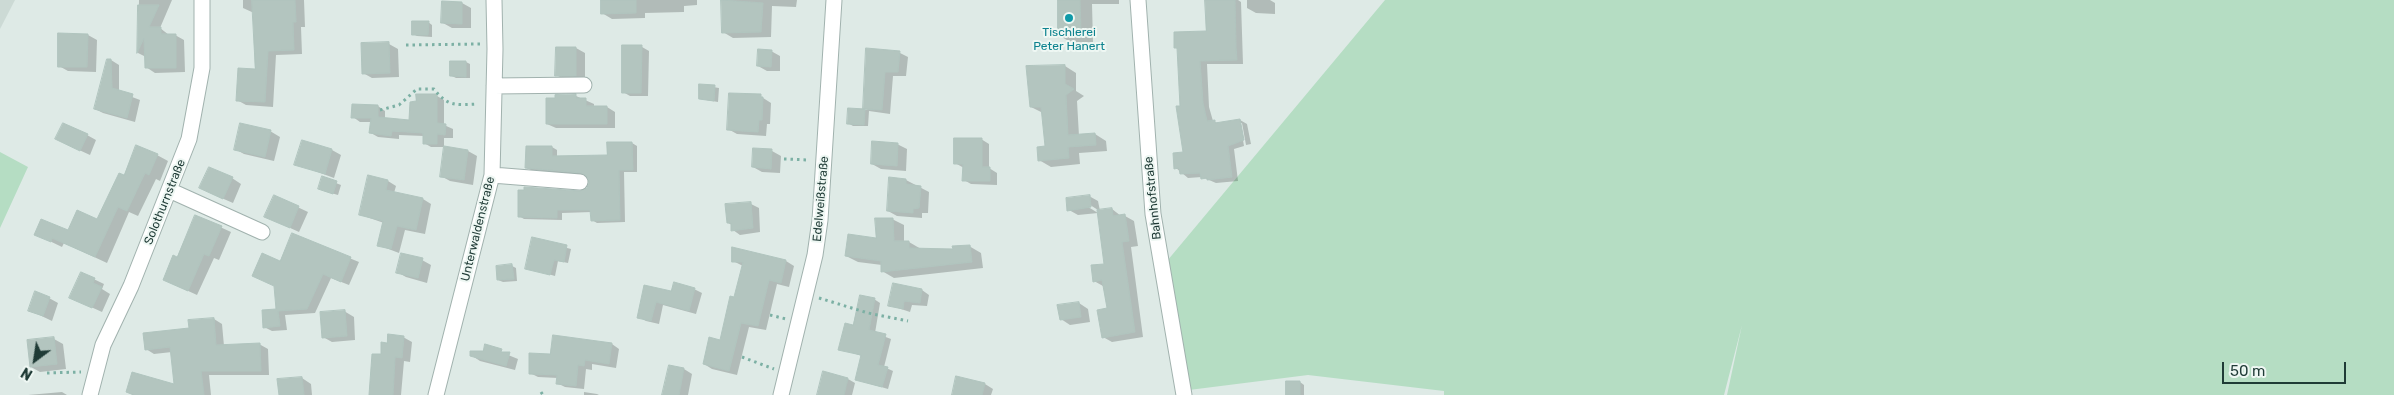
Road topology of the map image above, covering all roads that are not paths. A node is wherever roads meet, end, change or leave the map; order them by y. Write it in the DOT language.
graph roads {
  1 [pos="202,0"];
  2 [pos="494,0"];
  3 [pos="834,0"];
  4 [pos="1138,0"];
  5 [pos="584,85"];
  6 [pos="494,86"];
  7 [pos="492,175"];
  8 [pos="580,182"];
  9 [pos="169,190"];
  10 [pos="262,232"];
  11 [pos="90,395"];
  12 [pos="436,395"];
  13 [pos="781,395"];
  14 [pos="1184,395"];
  1 -- 9 [label="street, Solothurnstraße"];
  2 -- 6 [label="street, Unterwaldenstraße"];
  3 -- 13 [label="street, Edelweißstraße"];
  4 -- 14 [label="street, Bahnhofstraße"];
  5 -- 6 [label="street"];
  6 -- 7 [label="street, Unterwaldenstraße"];
  7 -- 8 [label="street"];
  7 -- 12 [label="street, Unterwaldenstraße"];
  9 -- 10 [label="street"];
  9 -- 11 [label="street, Solothurnstraße"];
}
